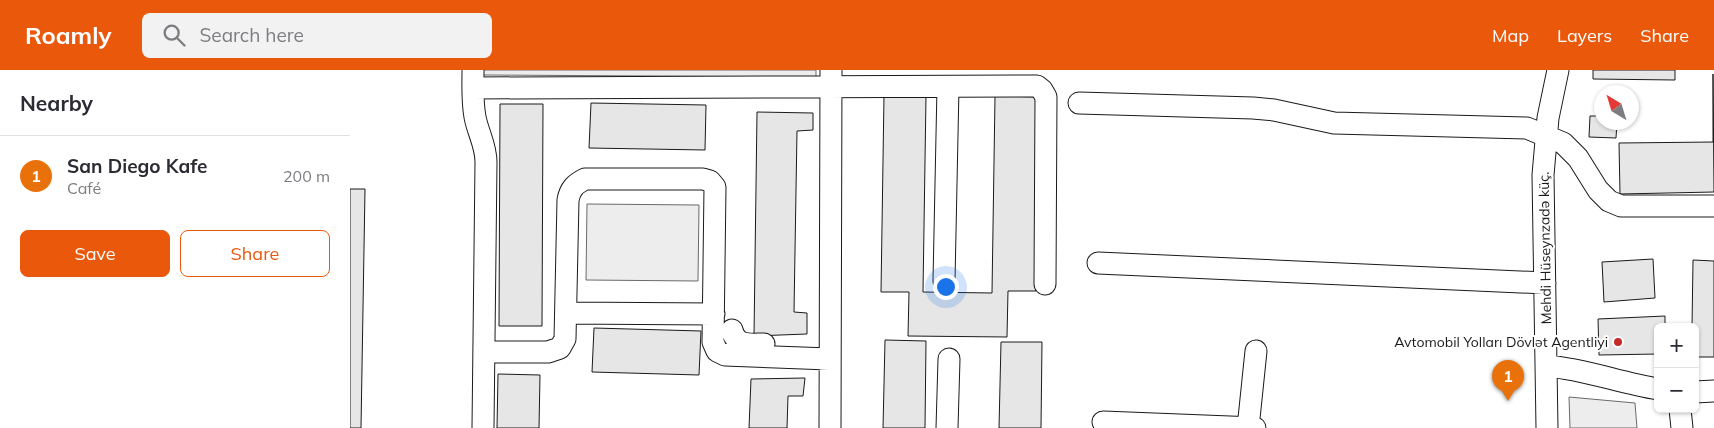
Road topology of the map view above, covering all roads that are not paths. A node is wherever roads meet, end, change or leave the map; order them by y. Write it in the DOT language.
graph roads {
  1 [pos="1558,70"];
  2 [pos="831,78"];
  3 [pos="473,79"];
  4 [pos="948,87"];
  5 [pos="1079,103"];
  6 [pos="1546,135"];
  7 [pos="1714,206"];
  8 [pos="1098,263"];
  9 [pos="944,280"];
  10 [pos="1546,283"];
  11 [pos="1045,284"];
  12 [pos="567,313"];
  13 [pos="714,314"];
  14 [pos="732,330"];
  15 [pos="1256,351"];
  16 [pos="484,352"];
  17 [pos="830,352"];
  18 [pos="949,359"];
  19 [pos="1547,366"];
  20 [pos="1654,388"];
  21 [pos="1714,391"];
  22 [pos="1699,392"];
  23 [pos="1680,413"];
  24 [pos="1103,422"];
  25 [pos="483,428"];
  26 [pos="830,428"];
  27 [pos="947,428"];
  28 [pos="1248,428"];
  29 [pos="1255,428"];
  30 [pos="1547,428"];
  31 [pos="1682,428"];
  1 -- 6 [label="street, Mehdi Hüseynzadə küç."];
  2 -- 3 [label="street"];
  2 -- 4 [label="street"];
  2 -- 17 [label="street"];
  3 -- 16 [label="street"];
  4 -- 9 [label="street"];
  4 -- 11 [label="street"];
  5 -- 6 [label="street"];
  6 -- 7 [label="street"];
  6 -- 10 [label="street, Mehdi Hüseynzadə küç."];
  8 -- 10 [label="street"];
  10 -- 19 [label="street, Mehdi Hüseynzadə küç."];
  12 -- 13 [label="street"];
  12 -- 13 [label="street"];
  12 -- 16 [label="street"];
  13 -- 17 [label="street"];
  14 -- 17 [label="street"];
  15 -- 28 [label="street"];
  16 -- 25 [label="street"];
  17 -- 26 [label="street"];
  18 -- 27 [label="street"];
  19 -- 20 [label="street"];
  19 -- 30 [label="street, Mehdi Hüseynzadə küç."];
  21 -- 22 [label="street"];
  23 -- 31 [label="street"];
  24 -- 28 [label="street"];
  28 -- 29 [label="street"];
}
